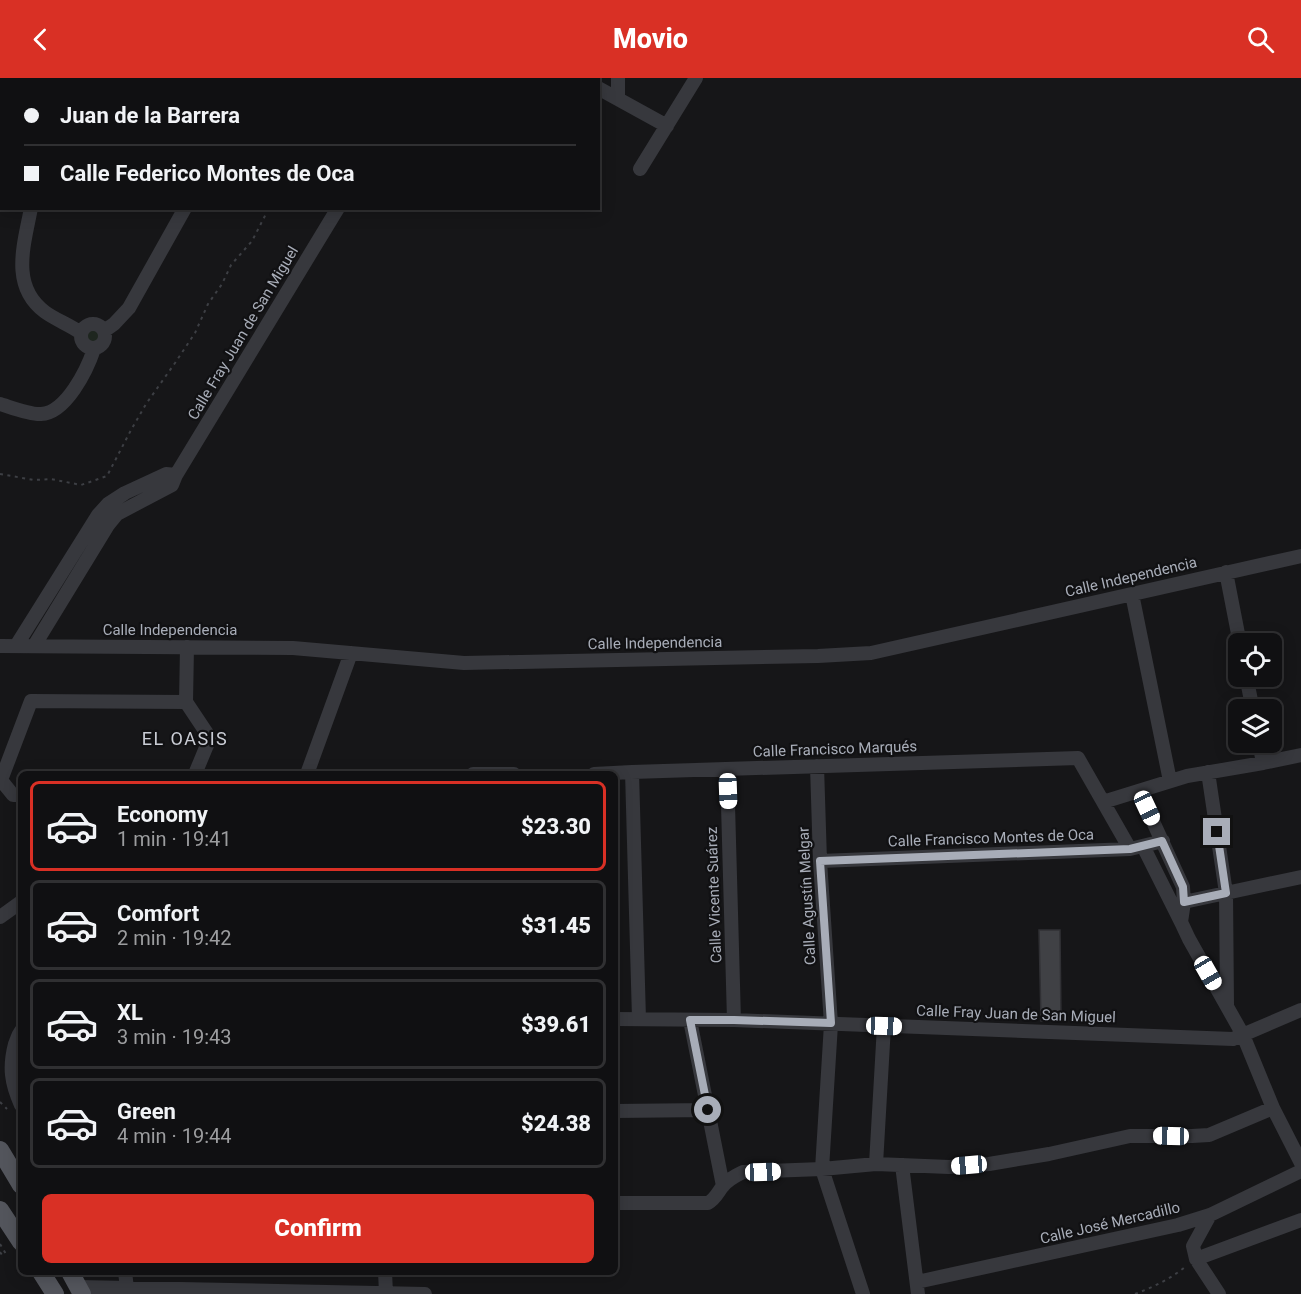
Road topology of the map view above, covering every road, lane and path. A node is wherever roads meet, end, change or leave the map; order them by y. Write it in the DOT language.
graph roads {
  1 [pos="618,78"];
  2 [pos="696,78"];
  3 [pos="600,89"];
  4 [pos="618,99"];
  5 [pos="667,126"];
  6 [pos="640,169"];
  7 [pos="31,210"];
  8 [pos="184,210"];
  9 [pos="268,210"];
  10 [pos="337,210"];
  11 [pos="104,331"];
  12 [pos="81,333"];
  13 [pos="94,349"];
  14 [pos="0,404"];
  15 [pos="0,474"];
  16 [pos="113,509"];
  17 [pos="1301,556"];
  18 [pos="1226,573"];
  19 [pos="1132,594"];
  20 [pos="1238,633"];
  21 [pos="0,645"];
  22 [pos="16,646"];
  23 [pos="34,646"];
  24 [pos="187,647"];
  25 [pos="351,653"];
  26 [pos="186,702"];
  27 [pos="1261,753"];
  28 [pos="1301,754"];
  29 [pos="1263,763"];
  30 [pos="817,766"];
  31 [pos="727,769"];
  32 [pos="196,771"];
  33 [pos="308,771"];
  34 [pos="632,772"];
  35 [pos="1208,772"];
  36 [pos="618,773"];
  37 [pos="1170,781"];
  38 [pos="1139,791"];
  39 [pos="18,795"];
  40 [pos="1103,802"];
  41 [pos="1162,841"];
  42 [pos="1136,848"];
  43 [pos="820,861"];
  44 [pos="1301,877"];
  45 [pos="1226,893"];
  46 [pos="1184,902"];
  47 [pos="18,904"];
  48 [pos="0,917"];
  49 [pos="1181,922"];
  50 [pos="1227,1007"];
  51 [pos="1301,1010"];
  52 [pos="618,1019"];
  53 [pos="639,1019"];
  54 [pos="690,1020"];
  55 [pos="734,1020"];
  56 [pos="831,1023"];
  57 [pos="884,1026"];
  58 [pos="18,1035"];
  59 [pos="1243,1035"];
  60 [pos="18,1099"];
  61 [pos="1273,1108"];
  62 [pos="708,1110"];
  63 [pos="618,1111"];
  64 [pos="0,1150"];
  65 [pos="1301,1163"];
  66 [pos="876,1164"];
  67 [pos="903,1165"];
  68 [pos="822,1169"];
  69 [pos="1301,1171"];
  70 [pos="18,1180"];
  71 [pos="723,1186"];
  72 [pos="618,1203"];
  73 [pos="0,1209"];
  74 [pos="1210,1215"];
  75 [pos="1301,1220"];
  76 [pos="18,1237"];
  77 [pos="0,1244"];
  78 [pos="6,1254"];
  79 [pos="1196,1259"];
  80 [pos="43,1275"];
  81 [pos="125,1275"];
  82 [pos="385,1275"];
  83 [pos="77,1284"];
  84 [pos="127,1288"];
  85 [pos="918,1288"];
  86 [pos="310,1293"];
  87 [pos="386,1293"];
  88 [pos="55,1294"];
  89 [pos="425,1294"];
  90 [pos="863,1294"];
  91 [pos="1135,1294"];
  92 [pos="1219,1294"];
  1 -- 4 [label="street"];
  2 -- 5 [label="street"];
  3 -- 4 [label="street"];
  4 -- 5 [label="street"];
  5 -- 6 [label="street"];
  7 -- 12 [label="street"];
  8 -- 11 [label="street"];
  9 -- 15 [label="path"];
  10 -- 16 [label="street, Calle Fray Juan de San Miguel"];
  11 -- 12 [label="street"];
  11 -- 13 [label="street"];
  12 -- 13 [label="street"];
  13 -- 14 [label="street"];
  16 -- 22 [label="street, Calle Fray Juan de San Miguel"];
  16 -- 23 [label="street, Calle Fray Juan de San Miguel"];
  17 -- 18 [label="street, Calle Independencia"];
  18 -- 19 [label="street, Calle Independencia"];
  18 -- 20 [label="street"];
  19 -- 25 [label="street, Calle Independencia"];
  19 -- 37 [label="street"];
  21 -- 22 [label="street, Calle Independencia"];
  22 -- 23 [label="street, Calle Independencia"];
  23 -- 24 [label="street, Calle Independencia"];
  24 -- 25 [label="street, Calle Independencia"];
  24 -- 26 [label="street"];
  25 -- 33 [label="street"];
  26 -- 32 [label="street"];
  26 -- 39 [label="street"];
  27 -- 29 [label="street"];
  28 -- 29 [label="street"];
  29 -- 35 [label="street"];
  30 -- 31 [label="street, Calle Francisco Marqués"];
  30 -- 40 [label="street, Calle Francisco Marqués"];
  30 -- 43 [label="street, Calle Agustín Melgar"];
  31 -- 34 [label="street, Calle Francisco Marqués"];
  31 -- 55 [label="street, Calle Vicente Suárez"];
  34 -- 36 [label="street, Calle Francisco Marqués"];
  34 -- 53 [label="street"];
  35 -- 37 [label="street"];
  35 -- 45 [label="street"];
  37 -- 38 [label="street"];
  38 -- 40 [label="street"];
  38 -- 41 [label="street"];
  40 -- 42 [label="street"];
  41 -- 42 [label="street, Calle Francisco Montes de Oca"];
  41 -- 46 [label="street"];
  42 -- 43 [label="street, Calle Francisco Montes de Oca"];
  42 -- 49 [label="street"];
  43 -- 56 [label="street, Calle Agustín Melgar"];
  44 -- 45 [label="street"];
  45 -- 46 [label="street"];
  45 -- 50 [label="street"];
  46 -- 49 [label="street"];
  47 -- 48 [label="street"];
  49 -- 50 [label="street"];
  50 -- 59 [label="street"];
  51 -- 59 [label="street, Calle Fray Juan de San Miguel"];
  52 -- 53 [label="street, Calle Fray Juan de San Miguel"];
  53 -- 54 [label="street, Calle Fray Juan de San Miguel"];
  54 -- 55 [label="street, Calle Fray Juan de San Miguel"];
  54 -- 62 [label="street"];
  55 -- 56 [label="street, Calle Fray Juan de San Miguel"];
  56 -- 57 [label="street, Calle Fray Juan de San Miguel"];
  56 -- 68 [label="street, Calle Agustín Melgar"];
  57 -- 59 [label="street, Calle Fray Juan de San Miguel"];
  57 -- 66 [label="street"];
  58 -- 60 [label="street"];
  59 -- 61 [label="street"];
  61 -- 65 [label="street"];
  61 -- 67 [label="street"];
  62 -- 63 [label="street"];
  62 -- 71 [label="street"];
  64 -- 70 [label="main road"];
  66 -- 67 [label="street"];
  66 -- 68 [label="street"];
  67 -- 85 [label="street"];
  68 -- 71 [label="street"];
  68 -- 90 [label="street"];
  69 -- 74 [label="street, Calle José Mercadillo"];
  71 -- 72 [label="street"];
  73 -- 76 [label="main road"];
  74 -- 79 [label="street"];
  74 -- 85 [label="street, Calle José Mercadillo"];
  75 -- 79 [label="street"];
  77 -- 78 [label="path"];
  79 -- 91 [label="path"];
  79 -- 92 [label="street"];
  80 -- 88 [label="main road"];
  81 -- 84 [label="street"];
  82 -- 87 [label="street"];
  83 -- 84 [label="street"];
  84 -- 86 [label="street"];
  86 -- 87 [label="street"];
  87 -- 89 [label="street"];
}
